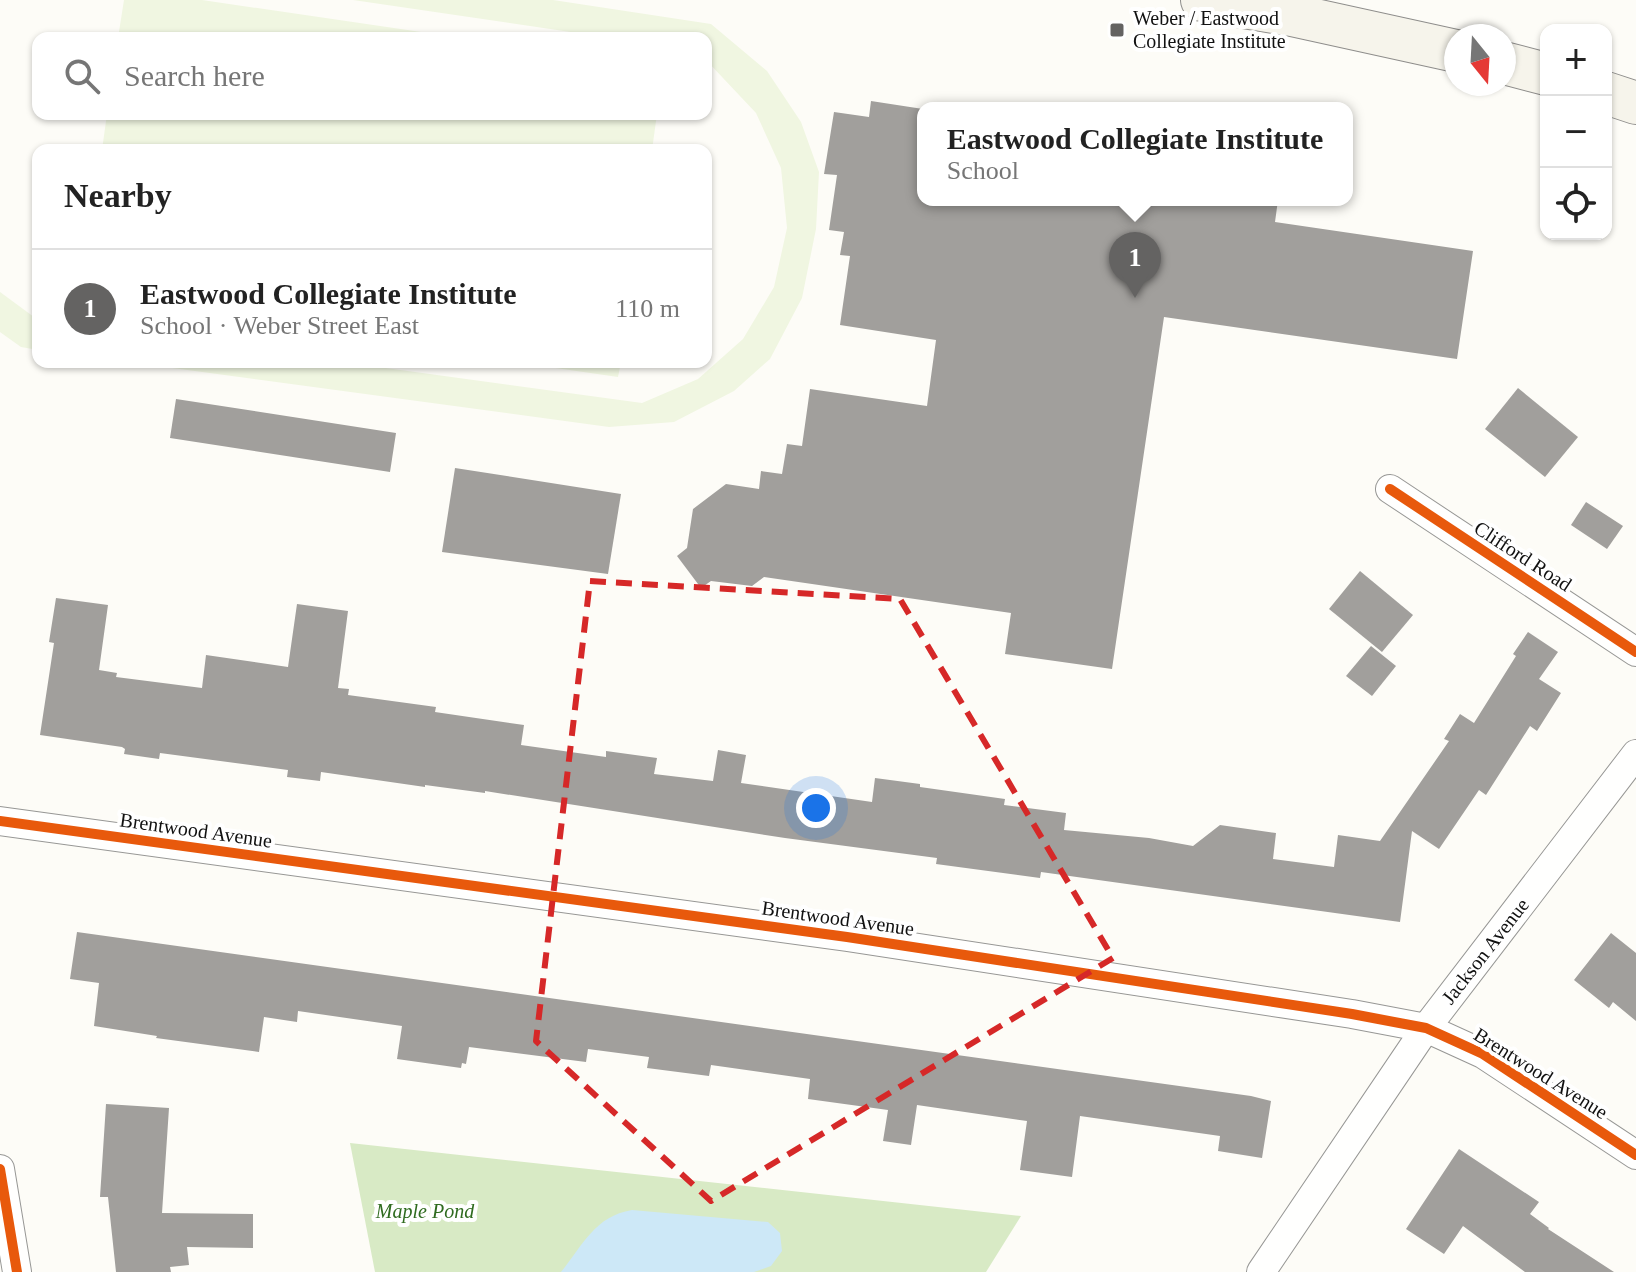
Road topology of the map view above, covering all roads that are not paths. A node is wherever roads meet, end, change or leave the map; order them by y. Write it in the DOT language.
graph roads {
  1 [pos="1202,0"];
  2 [pos="1444,48"];
  3 [pos="1516,66"];
  4 [pos="1540,72"];
  5 [pos="1612,95"];
  6 [pos="1636,103"];
  7 [pos="1390,489"];
  8 [pos="1636,652"];
  9 [pos="1636,754"];
  10 [pos="0,821"];
  11 [pos="1426,1028"];
  12 [pos="1636,1155"];
  13 [pos="0,1169"];
  14 [pos="17,1272"];
  15 [pos="1261,1272"];
  1 -- 2 [label="main road"];
  3 -- 4 [label="main road"];
  5 -- 6 [label="main road"];
  7 -- 8 [label="street, Clifford Road"];
  9 -- 11 [label="street, Jackson Avenue"];
  10 -- 11 [label="street, Brentwood Avenue"];
  11 -- 12 [label="street, Brentwood Avenue"];
  11 -- 15 [label="street, Jackson Avenue"];
  13 -- 14 [label="street"];
}
